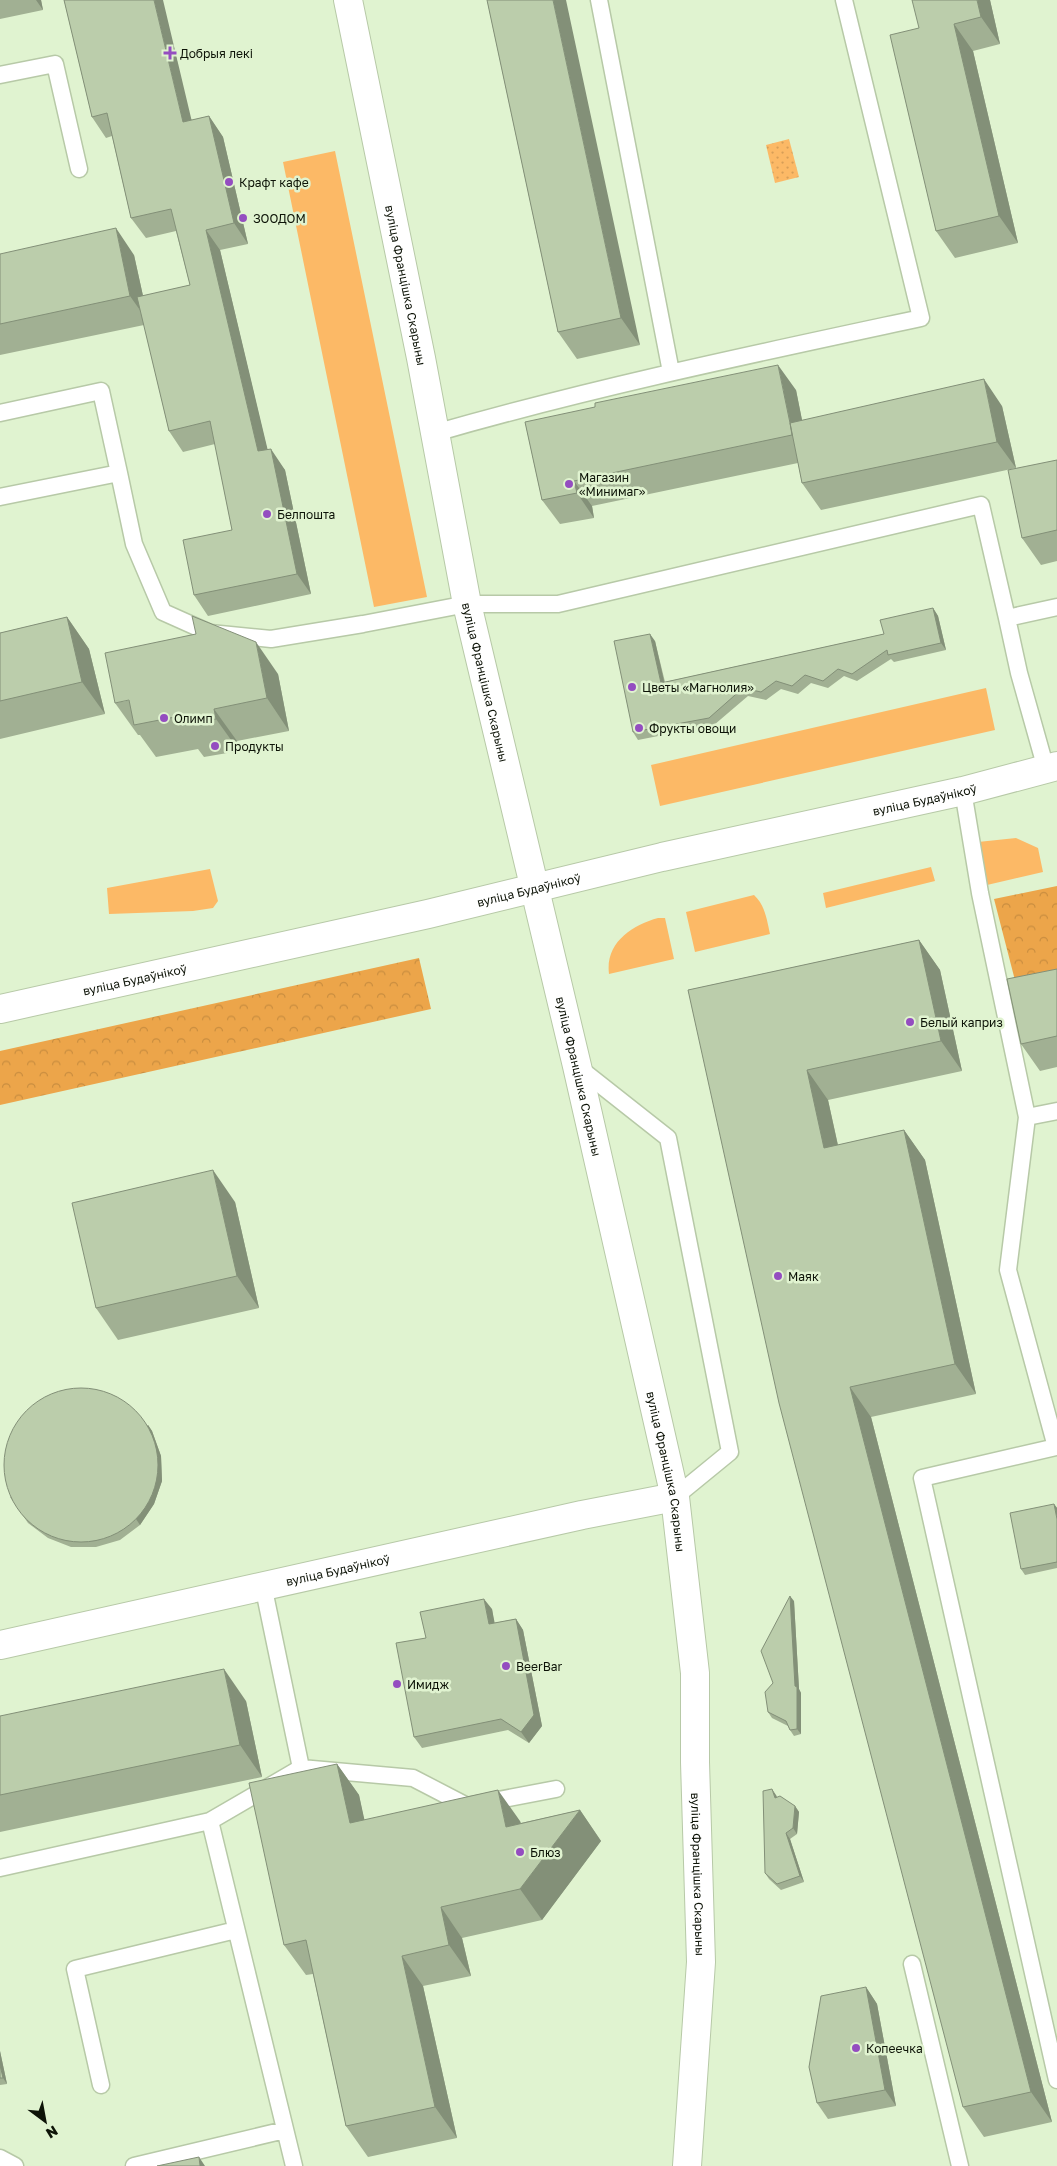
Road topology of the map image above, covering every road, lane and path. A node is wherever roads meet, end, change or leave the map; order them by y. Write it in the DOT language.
graph roads {
  1 [pos="348,0"];
  2 [pos="599,0"];
  3 [pos="844,0"];
  4 [pos="0,75"];
  5 [pos="79,169"];
  6 [pos="670,372"];
  7 [pos="0,413"];
  8 [pos="435,433"];
  9 [pos="119,473"];
  10 [pos="0,497"];
  11 [pos="467,604"];
  12 [pos="1057,607"];
  13 [pos="1007,618"];
  14 [pos="1052,768"];
  15 [pos="962,791"];
  16 [pos="534,887"];
  17 [pos="0,1009"];
  18 [pos="577,1066"];
  19 [pos="1057,1110"];
  20 [pos="1027,1117"];
  21 [pos="1056,1447"];
  22 [pos="675,1497"];
  23 [pos="263,1585"];
  24 [pos="0,1645"];
  25 [pos="301,1768"];
  26 [pos="556,1789"];
  27 [pos="210,1821"];
  28 [pos="0,1868"];
  29 [pos="236,1930"];
  30 [pos="912,1964"];
  31 [pos="1057,2080"];
  32 [pos="101,2085"];
  33 [pos="285,2130"];
  34 [pos="0,2158"];
  35 [pos="15,2166"];
  36 [pos="134,2166"];
  37 [pos="294,2166"];
  38 [pos="687,2166"];
  39 [pos="960,2166"];
  1 -- 8 [label="main road, вуліца Францішка Скарыны"];
  2 -- 6 [label="lane"];
  3 -- 6 [label="lane"];
  4 -- 5 [label="lane"];
  6 -- 8 [label="lane"];
  7 -- 9 [label="lane"];
  8 -- 11 [label="main road, вуліца Францішка Скарыны"];
  9 -- 10 [label="lane"];
  9 -- 11 [label="lane"];
  11 -- 13 [label="lane"];
  11 -- 16 [label="main road, вуліца Францішка Скарыны"];
  12 -- 13 [label="lane"];
  13 -- 14 [label="lane"];
  14 -- 15 [label="main road, вуліца Будаўнікоў"];
  15 -- 16 [label="main road, вуліца Будаўнікоў"];
  15 -- 20 [label="lane"];
  16 -- 17 [label="main road, вуліца Будаўнікоў"];
  16 -- 18 [label="main road, вуліца Францішка Скарыны"];
  18 -- 22 [label="main road, вуліца Францішка Скарыны"];
  18 -- 22 [label="lane"];
  19 -- 20 [label="lane"];
  20 -- 21 [label="lane"];
  21 -- 31 [label="lane"];
  22 -- 23 [label="main road, вуліца Будаўнікоў"];
  22 -- 38 [label="main road, вуліца Францішка Скарыны"];
  23 -- 24 [label="main road, вуліца Будаўнікоў"];
  23 -- 25 [label="lane"];
  25 -- 26 [label="lane"];
  25 -- 27 [label="lane"];
  27 -- 28 [label="lane"];
  27 -- 29 [label="lane"];
  29 -- 32 [label="lane"];
  29 -- 33 [label="lane"];
  30 -- 39 [label="lane"];
  33 -- 36 [label="lane"];
  33 -- 37 [label="lane"];
  34 -- 35 [label="lane"];
}
